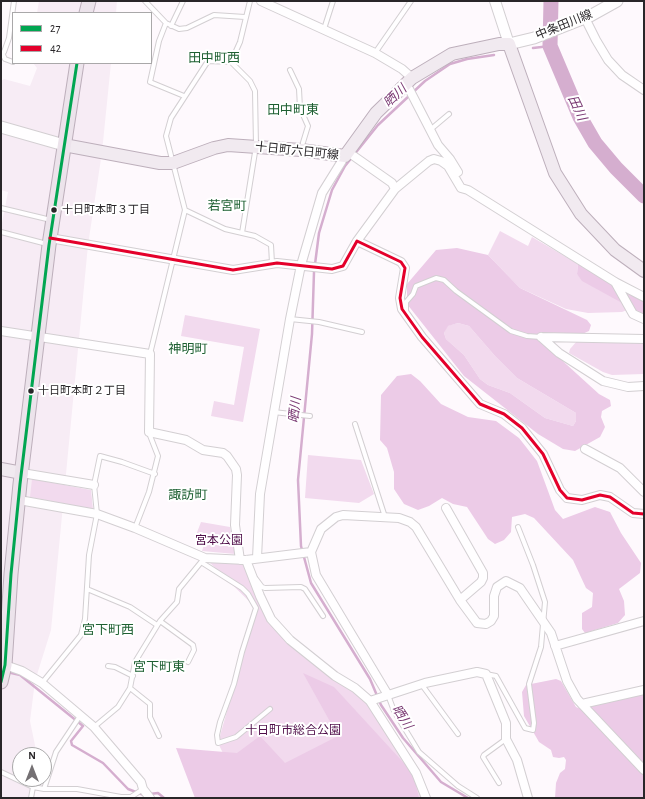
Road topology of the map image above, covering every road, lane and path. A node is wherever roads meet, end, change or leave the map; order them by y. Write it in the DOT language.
graph roads {
  1 [pos="14,1"];
  2 [pos="89,1"];
  3 [pos="145,1"];
  4 [pos="182,1"];
  5 [pos="250,1"];
  6 [pos="261,1"];
  7 [pos="333,1"];
  8 [pos="411,1"];
  9 [pos="495,1"];
  10 [pos="618,1"];
  11 [pos="13,12"];
  12 [pos="86,12"];
  13 [pos="12,16"];
  14 [pos="245,17"];
  15 [pos="585,18"];
  16 [pos="166,23"];
  17 [pos="171,26"];
  18 [pos="324,29"];
  19 [pos="509,44"];
  20 [pos="1,53"];
  21 [pos="375,53"];
  22 [pos="12,62"];
  23 [pos="231,62"];
  24 [pos="76,64"];
  25 [pos="290,70"];
  26 [pos="409,80"];
  27 [pos="644,90"];
  28 [pos="184,96"];
  29 [pos="449,114"];
  30 [pos="1,127"];
  31 [pos="430,130"];
  32 [pos="64,145"];
  33 [pos="256,146"];
  34 [pos="301,150"];
  35 [pos="346,154"];
  36 [pos="173,163"];
  37 [pos="395,189"];
  38 [pos="468,190"];
  39 [pos="1,208"];
  40 [pos="185,210"];
  41 [pos="53,220"];
  42 [pos="1,232"];
  43 [pos="242,233"];
  44 [pos="50,241"];
  45 [pos="357,241"];
  46 [pos="173,260"];
  47 [pos="272,263"];
  48 [pos="305,266"];
  49 [pos="644,271"];
  50 [pos="615,282"];
  51 [pos="644,297"];
  52 [pos="406,314"];
  53 [pos="290,319"];
  54 [pos="644,319"];
  55 [pos="1,331"];
  56 [pos="362,332"];
  57 [pos="541,336"];
  58 [pos="38,337"];
  59 [pos="644,339"];
  60 [pos="150,354"];
  61 [pos="644,386"];
  62 [pos="273,412"];
  63 [pos="310,416"];
  64 [pos="355,424"];
  65 [pos="149,432"];
  66 [pos="585,449"];
  67 [pos="1,469"];
  68 [pos="22,473"];
  69 [pos="155,474"];
  70 [pos="94,485"];
  71 [pos="644,492"];
  72 [pos="19,500"];
  73 [pos="446,508"];
  74 [pos="97,514"];
  75 [pos="644,514"];
  76 [pos="385,518"];
  77 [pos="518,527"];
  78 [pos="135,528"];
  79 [pos="309,552"];
  80 [pos="257,558"];
  81 [pos="203,560"];
  82 [pos="243,560"];
  83 [pos="249,570"];
  84 [pos="87,589"];
  85 [pos="460,600"];
  86 [pos="323,616"];
  87 [pos="543,620"];
  88 [pos="644,621"];
  89 [pos="158,623"];
  90 [pos="555,646"];
  91 [pos="188,662"];
  92 [pos="3,664"];
  93 [pos="108,666"];
  94 [pos="486,674"];
  95 [pos="133,676"];
  96 [pos="1,682"];
  97 [pos="42,683"];
  98 [pos="421,684"];
  99 [pos="130,688"];
  100 [pos="644,690"];
  101 [pos="388,695"];
  102 [pos="370,701"];
  103 [pos="582,704"];
  104 [pos="270,709"];
  105 [pos="80,716"];
  106 [pos="94,727"];
  107 [pos="458,734"];
  108 [pos="160,736"];
  109 [pos="506,739"];
  110 [pos="644,770"];
  111 [pos="1,772"];
  112 [pos="12,777"];
  113 [pos="500,783"];
  114 [pos="33,787"];
  115 [pos="44,789"];
  116 [pos="143,789"];
  117 [pos="31,798"];
  118 [pos="150,798"];
  119 [pos="426,798"];
  120 [pos="477,798"];
  121 [pos="528,798"];
  1 -- 11 [label="lane"];
  2 -- 12 [label="highway"];
  3 -- 16 [label="lane"];
  4 -- 17 [label="lane"];
  5 -- 14 [label="lane"];
  6 -- 18 [label="street"];
  7 -- 18 [label="lane"];
  8 -- 21 [label="lane"];
  9 -- 19 [label="street"];
  10 -- 15 [label="main road, 中条田川線"];
  13 -- 20 [label="lane"];
  14 -- 17 [label="lane"];
  14 -- 23 [label="lane"];
  15 -- 19 [label="main road, 中条田川線"];
  15 -- 27 [label="street"];
  16 -- 17 [label="lane"];
  16 -- 28 [label="lane"];
  18 -- 21 [label="street"];
  19 -- 26 [label="main road, 十日町六日町線"];
  19 -- 49 [label="main road"];
  20 -- 22 [label="lane"];
  21 -- 26 [label="street"];
  23 -- 28 [label="lane"];
  23 -- 33 [label="lane"];
  24 -- 32 [label="highway"];
  25 -- 34 [label="lane"];
  26 -- 31 [label="street"];
  26 -- 35 [label="main road, 十日町六日町線"];
  28 -- 36 [label="lane"];
  29 -- 31 [label="lane"];
  30 -- 32 [label="main road"];
  31 -- 38 [label="street"];
  32 -- 36 [label="main road, 十日町六日町線"];
  32 -- 41 [label="highway"];
  33 -- 34 [label="main road, 十日町六日町線"];
  33 -- 36 [label="main road, 十日町六日町線"];
  33 -- 43 [label="lane"];
  34 -- 35 [label="main road, 十日町六日町線"];
  35 -- 37 [label="street"];
  35 -- 48 [label="street"];
  36 -- 40 [label="lane"];
  37 -- 38 [label="street"];
  37 -- 45 [label="street"];
  38 -- 50 [label="street"];
  39 -- 41 [label="lane"];
  40 -- 43 [label="lane"];
  40 -- 46 [label="lane"];
  41 -- 44 [label="highway"];
  42 -- 44 [label="lane"];
  43 -- 47 [label="lane"];
  44 -- 46 [label="street"];
  44 -- 58 [label="highway"];
  45 -- 48 [label="street"];
  45 -- 52 [label="street"];
  46 -- 47 [label="street"];
  46 -- 60 [label="lane"];
  47 -- 48 [label="street"];
  48 -- 53 [label="street"];
  50 -- 51 [label="street"];
  50 -- 54 [label="street"];
  52 -- 57 [label="lane"];
  52 -- 75 [label="street"];
  53 -- 56 [label="lane"];
  53 -- 62 [label="street"];
  55 -- 58 [label="street"];
  57 -- 59 [label="street"];
  57 -- 61 [label="street"];
  58 -- 60 [label="street"];
  58 -- 68 [label="highway"];
  60 -- 65 [label="street"];
  62 -- 63 [label="lane"];
  62 -- 80 [label="street"];
  64 -- 76 [label="lane"];
  65 -- 69 [label="lane"];
  65 -- 82 [label="street"];
  66 -- 71 [label="street"];
  67 -- 68 [label="main road"];
  68 -- 70 [label="street"];
  68 -- 72 [label="highway"];
  69 -- 70 [label="lane"];
  69 -- 78 [label="lane"];
  70 -- 74 [label="lane"];
  72 -- 74 [label="street"];
  72 -- 92 [label="highway"];
  73 -- 85 [label="street"];
  74 -- 78 [label="street"];
  74 -- 84 [label="lane"];
  76 -- 79 [label="street"];
  76 -- 85 [label="street"];
  77 -- 87 [label="lane"];
  78 -- 81 [label="street"];
  79 -- 80 [label="street"];
  79 -- 101 [label="street"];
  80 -- 82 [label="street"];
  81 -- 82 [label="street"];
  81 -- 89 [label="lane"];
  81 -- 104 [label="lane"];
  82 -- 83 [label="street"];
  83 -- 86 [label="lane"];
  83 -- 102 [label="street"];
  84 -- 89 [label="lane"];
  84 -- 97 [label="lane"];
  85 -- 87 [label="street"];
  87 -- 90 [label="street"];
  87 -- 94 [label="lane"];
  88 -- 90 [label="street"];
  89 -- 91 [label="lane"];
  89 -- 95 [label="lane"];
  90 -- 103 [label="street"];
  92 -- 96 [label="highway"];
  92 -- 97 [label="street"];
  93 -- 95 [label="lane"];
  94 -- 98 [label="street"];
  94 -- 109 [label="street"];
  95 -- 99 [label="lane"];
  97 -- 105 [label="street"];
  98 -- 101 [label="street"];
  98 -- 107 [label="lane"];
  99 -- 106 [label="lane"];
  99 -- 108 [label="lane"];
  100 -- 103 [label="street"];
  101 -- 102 [label="street"];
  101 -- 120 [label="lane"];
  102 -- 119 [label="street"];
  103 -- 110 [label="street"];
  105 -- 106 [label="street"];
  105 -- 115 [label="lane"];
  106 -- 116 [label="street"];
  109 -- 113 [label="lane"];
  109 -- 121 [label="street"];
  111 -- 112 [label="lane"];
  114 -- 115 [label="lane"];
  114 -- 117 [label="lane"];
  115 -- 116 [label="lane"];
  116 -- 118 [label="street"];
}
